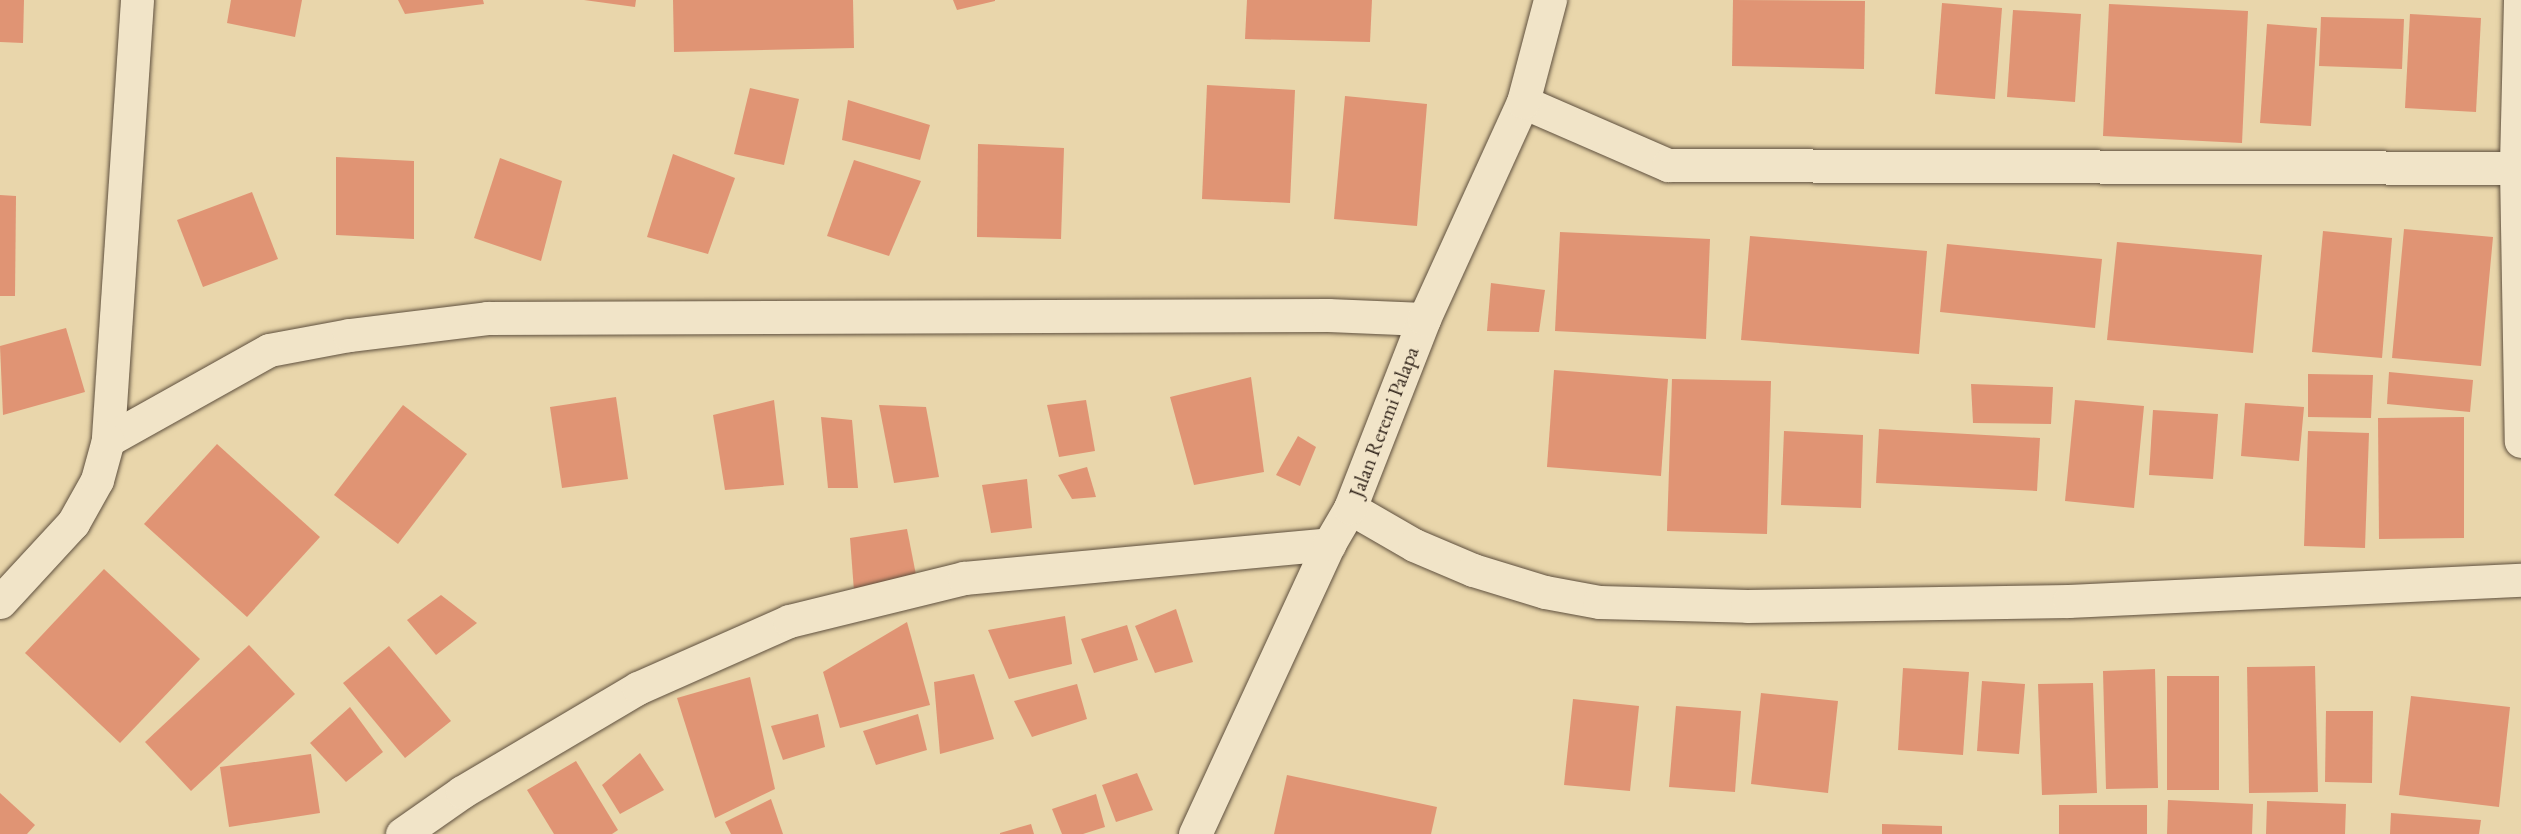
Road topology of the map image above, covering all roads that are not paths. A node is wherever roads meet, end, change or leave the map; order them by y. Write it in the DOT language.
graph roads {
  1 [pos="137,0"];
  2 [pos="1550,0"];
  3 [pos="2520,0"];
  4 [pos="1523,102"];
  5 [pos="2516,168"];
  6 [pos="1424,319"];
  7 [pos="108,440"];
  8 [pos="2521,441"];
  9 [pos="1350,508"];
  10 [pos="1329,544"];
  11 [pos="2521,580"];
  12 [pos="0,602"];
  13 [pos="402,834"];
  14 [pos="1195,834"];
  1 -- 7 [label="street"];
  2 -- 4 [label="street, Jalan Reremi Palapa"];
  3 -- 5 [label="street"];
  4 -- 5 [label="street"];
  4 -- 6 [label="street, Jalan Reremi Palapa"];
  5 -- 8 [label="street"];
  6 -- 7 [label="street"];
  6 -- 9 [label="street, Jalan Reremi Palapa"];
  7 -- 12 [label="street"];
  9 -- 10 [label="street, Jalan Reremi Palapa"];
  9 -- 11 [label="street"];
  10 -- 13 [label="street"];
  10 -- 14 [label="street, Jalan Reremi Palapa"];
}
